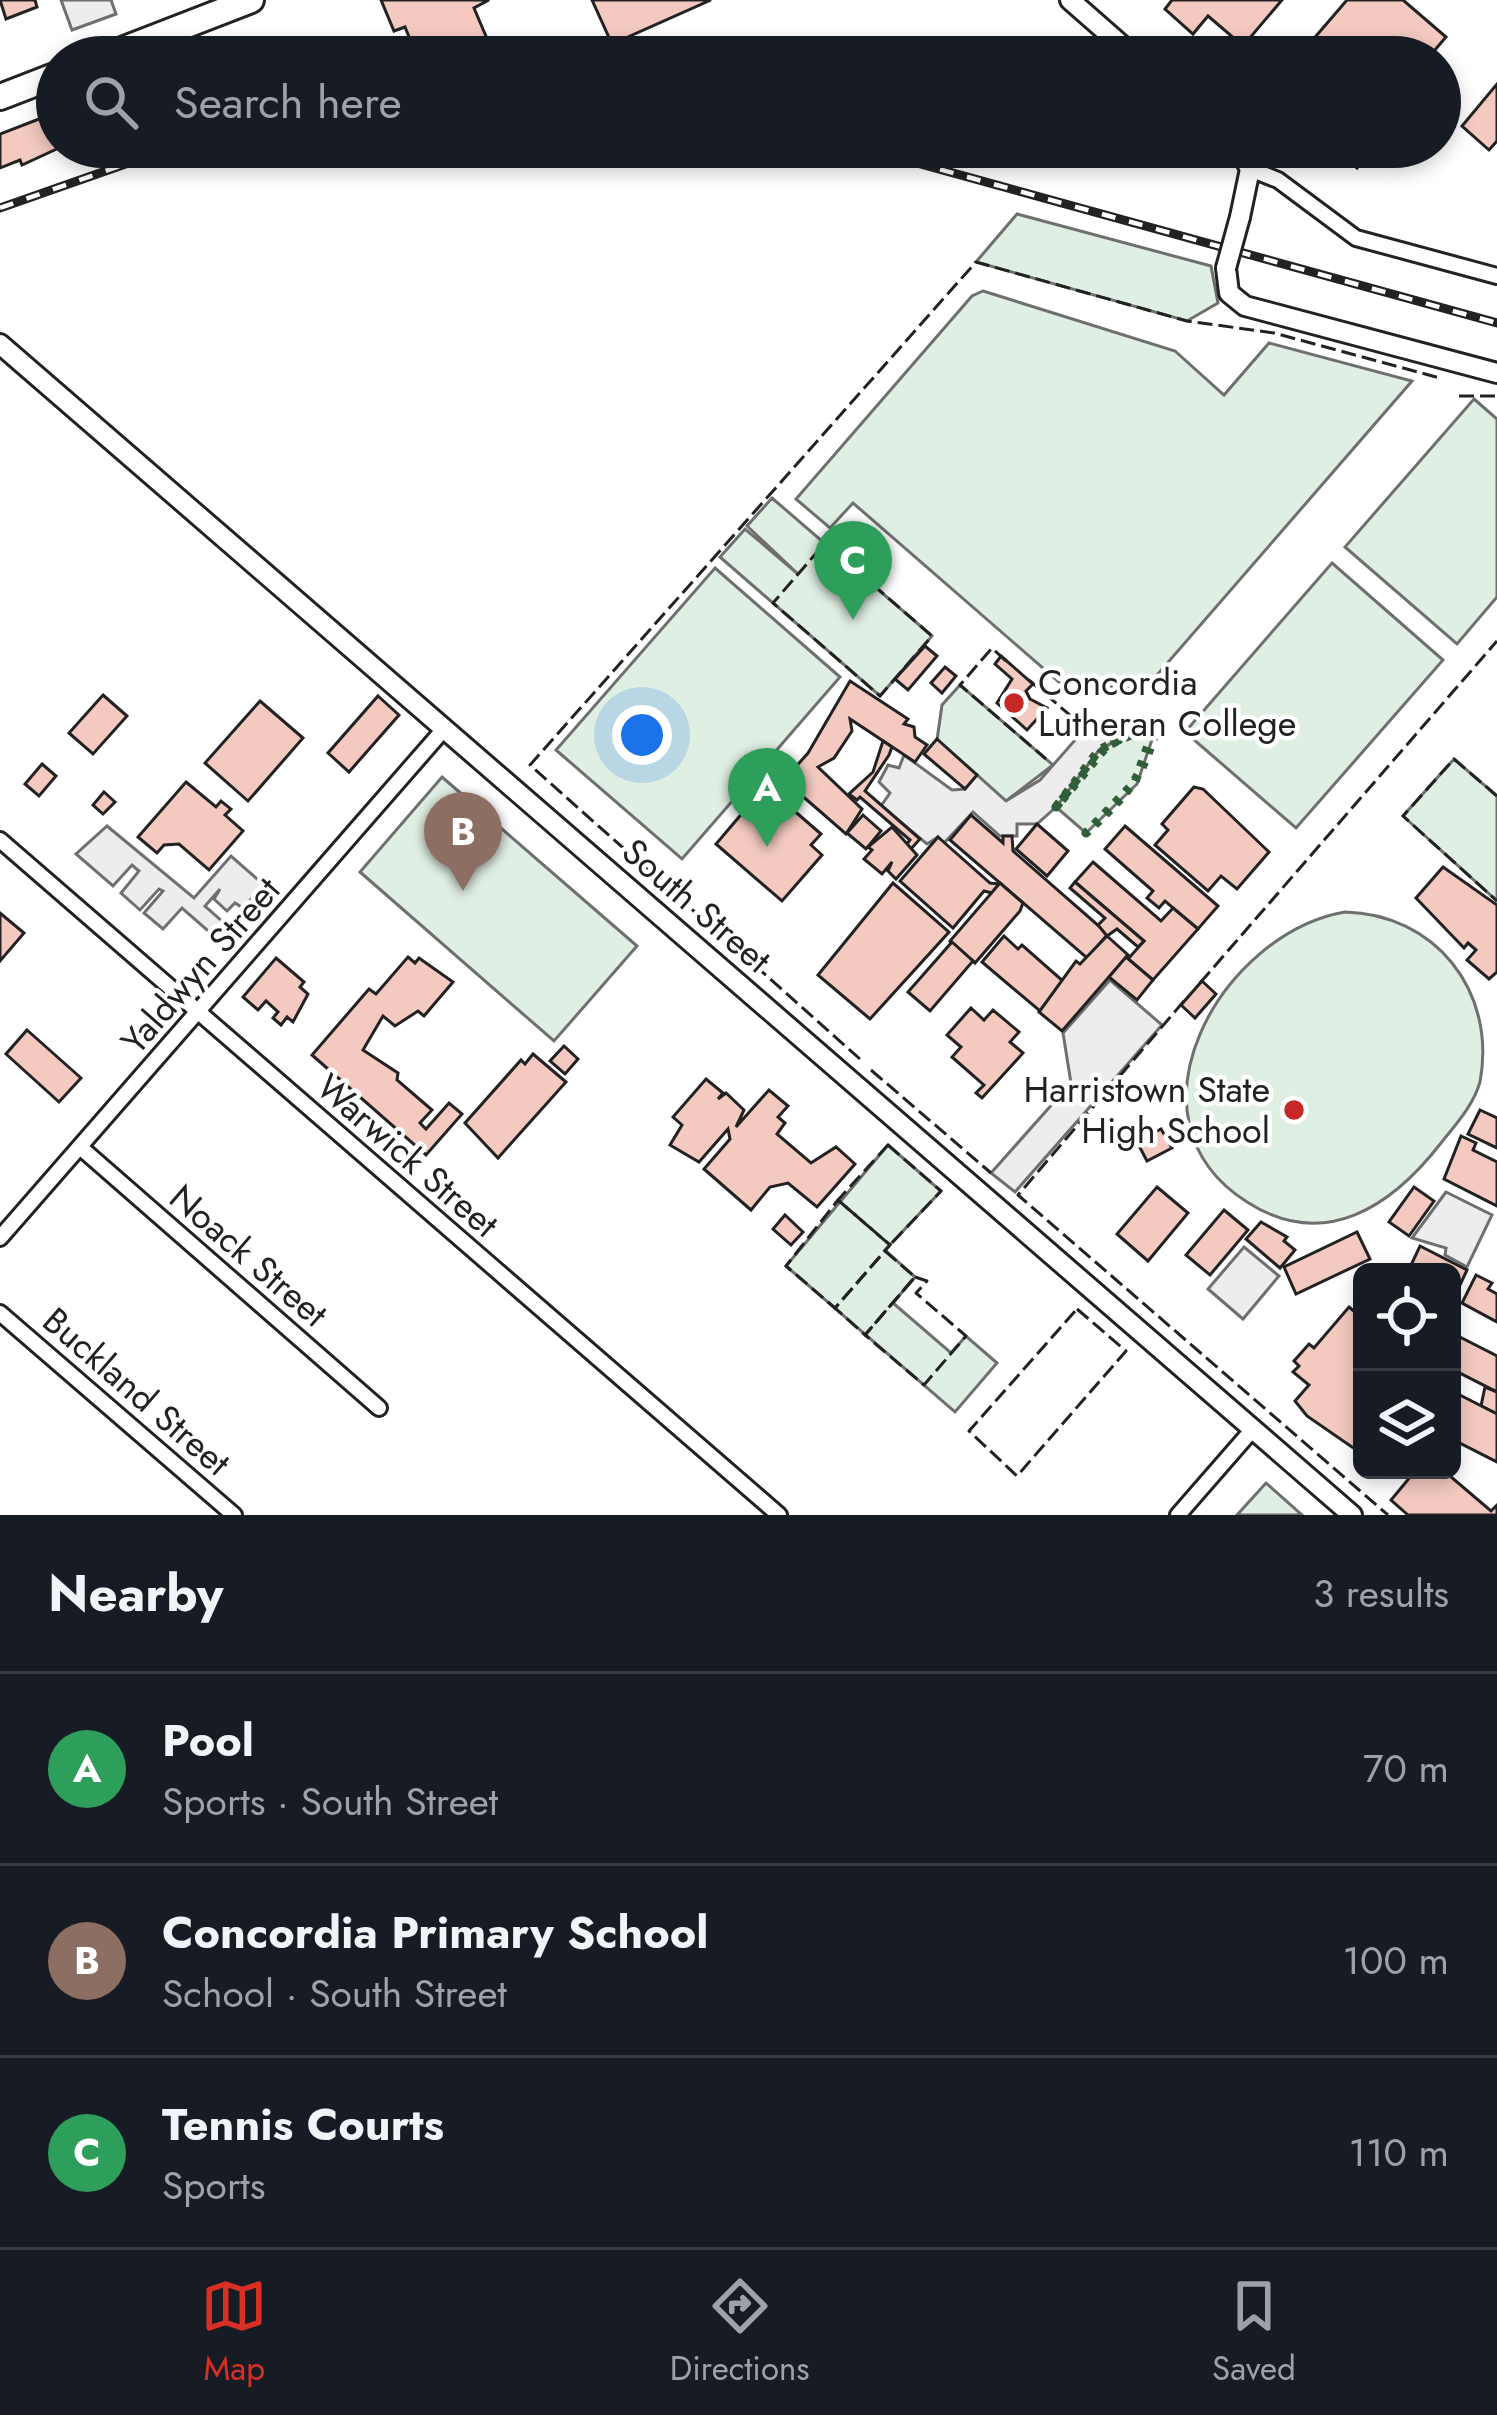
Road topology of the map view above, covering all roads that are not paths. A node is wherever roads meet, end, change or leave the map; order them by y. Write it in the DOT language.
graph roads {
  1 [pos="251,0"];
  2 [pos="1070,0"];
  3 [pos="158,36"];
  4 [pos="1111,36"];
  5 [pos="36,83"];
  6 [pos="0,97"];
  7 [pos="1250,169"];
  8 [pos="1497,276"];
  9 [pos="0,344"];
  10 [pos="1497,373"];
  11 [pos="444,729"];
  12 [pos="0,840"];
  13 [pos="198,1013"];
  14 [pos="80,1147"];
  15 [pos="0,1238"];
  16 [pos="0,1313"];
  17 [pos="380,1408"];
  18 [pos="1253,1429"];
  19 [pos="234,1515"];
  20 [pos="779,1515"];
  21 [pos="1178,1515"];
  22 [pos="1352,1515"];
  1 -- 3 [label="highway"];
  2 -- 4 [label="street"];
  5 -- 6 [label="highway"];
  7 -- 8 [label="street"];
  7 -- 10 [label="street, bridge"];
  9 -- 11 [label="street, South Street"];
  11 -- 13 [label="street, Yaldwyn Street"];
  11 -- 18 [label="street, South Street"];
  12 -- 13 [label="street, Warwick Street"];
  13 -- 14 [label="street, Yaldwyn Street"];
  13 -- 20 [label="street, Warwick Street"];
  14 -- 15 [label="street, Yaldwyn Street"];
  14 -- 17 [label="street, Noack Street"];
  16 -- 19 [label="street, Buckland Street"];
  18 -- 21 [label="street"];
  18 -- 22 [label="street, South Street"];
}
